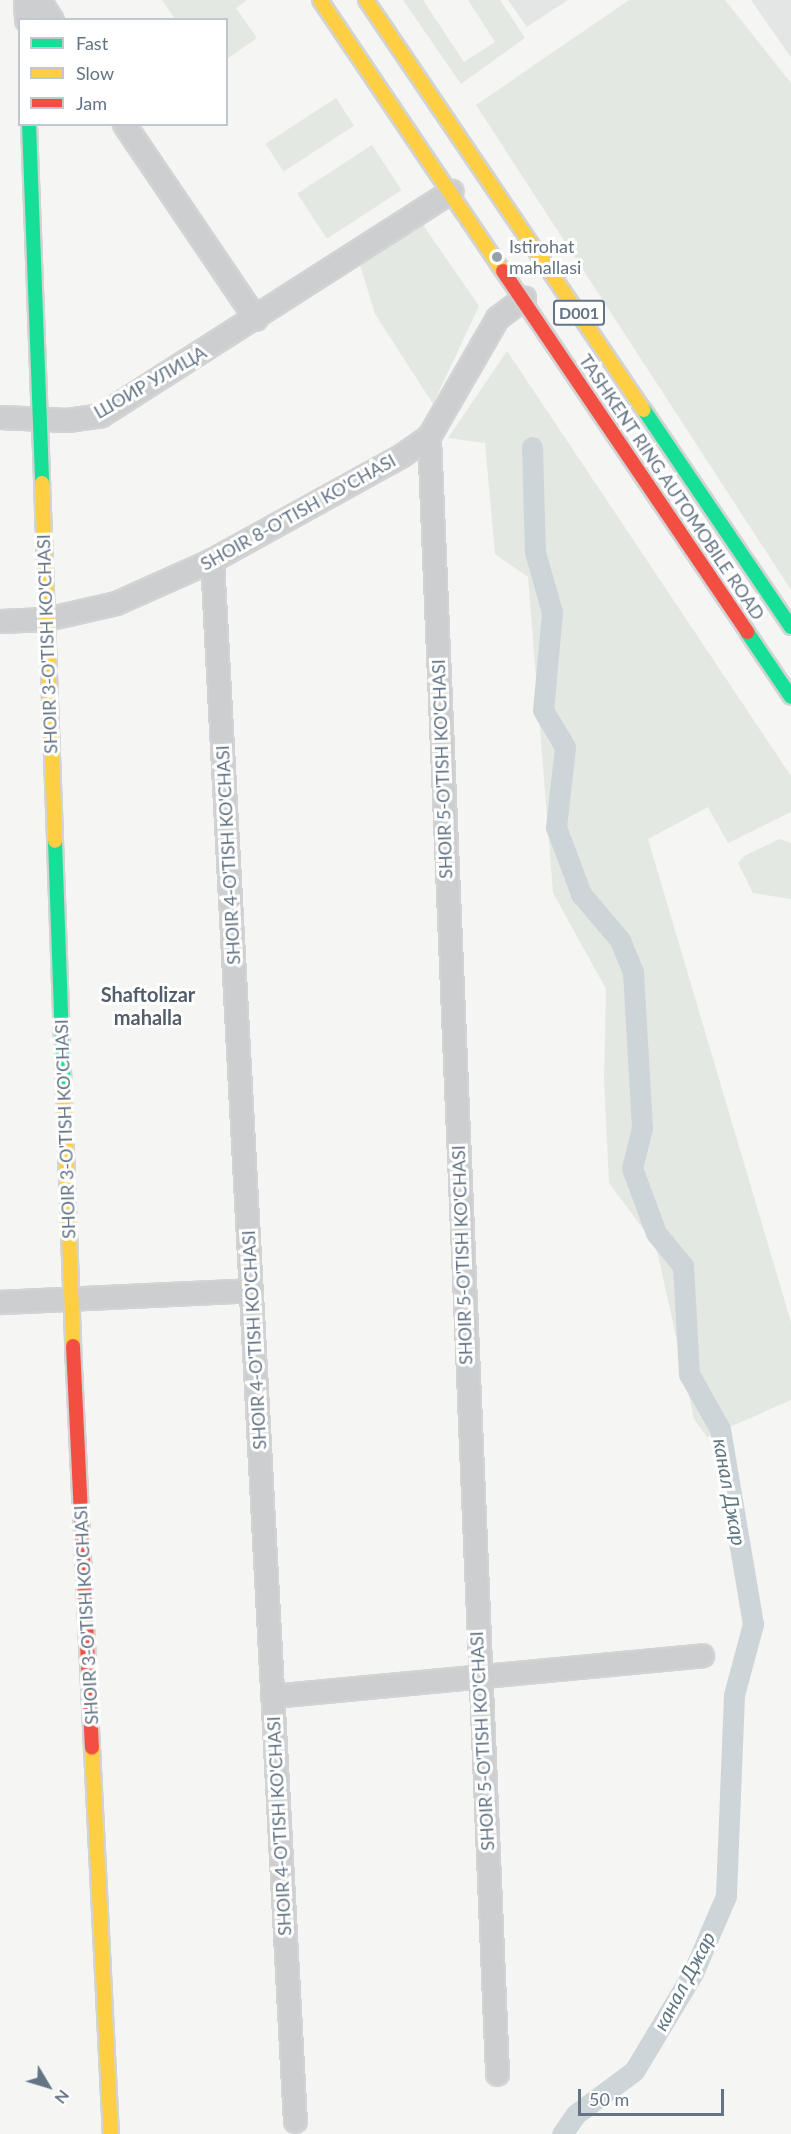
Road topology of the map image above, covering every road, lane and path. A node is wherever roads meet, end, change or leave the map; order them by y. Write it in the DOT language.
graph roads {
  1 [pos="25,0"];
  2 [pos="39,0"];
  3 [pos="320,0"];
  4 [pos="366,0"];
  5 [pos="26,18"];
  6 [pos="51,18"];
  7 [pos="29,126"];
  8 [pos="125,126"];
  9 [pos="451,191"];
  10 [pos="524,298"];
  11 [pos="256,318"];
  12 [pos="39,416"];
  13 [pos="0,417"];
  14 [pos="429,436"];
  15 [pos="212,560"];
  16 [pos="46,620"];
  17 [pos="0,621"];
  18 [pos="791,627"];
  19 [pos="791,697"];
  20 [pos="251,1290"];
  21 [pos="71,1300"];
  22 [pos="0,1302"];
  23 [pos="702,1655"];
  24 [pos="479,1675"];
  25 [pos="272,1696"];
  26 [pos="498,2074"];
  27 [pos="295,2121"];
  28 [pos="111,2134"];
  1 -- 5 [label="street"];
  2 -- 6 [label="street"];
  3 -- 9 [label="main road, TASHKENT RING AUTOMOBILE ROAD / D001"];
  4 -- 18 [label="main road, TASHKENT RING AUTOMOBILE ROAD / D001"];
  7 -- 12 [label="main road, SHOIR 3-O'TISH KO'CHASI"];
  8 -- 11 [label="street"];
  9 -- 10 [label="main road, TASHKENT RING AUTOMOBILE ROAD / D001"];
  9 -- 11 [label="street, ШОИР УЛИЦА"];
  10 -- 14 [label="street, SHOIR 8-O'TISH KO'CHASI"];
  10 -- 19 [label="main road, TASHKENT RING AUTOMOBILE ROAD / D001"];
  11 -- 12 [label="street, ШОИР УЛИЦА"];
  12 -- 13 [label="street, ШОИР УЛИЦА"];
  12 -- 16 [label="main road, SHOIR 3-O'TISH KO'CHASI"];
  14 -- 15 [label="street, SHOIR 8-O'TISH KO'CHASI"];
  14 -- 24 [label="street, SHOIR 5-O'TISH KO'CHASI"];
  15 -- 16 [label="street, SHOIR 8-O'TISH KO'CHASI"];
  15 -- 20 [label="street, SHOIR 4-O'TISH KO'CHASI"];
  16 -- 17 [label="street, SHOIR 8-O'TISH KO'CHASI"];
  16 -- 21 [label="main road, SHOIR 3-O'TISH KO'CHASI"];
  20 -- 21 [label="street"];
  20 -- 25 [label="street, SHOIR 4-O'TISH KO'CHASI"];
  21 -- 22 [label="street"];
  21 -- 28 [label="main road, SHOIR 3-O'TISH KO'CHASI"];
  23 -- 24 [label="street"];
  24 -- 25 [label="street"];
  24 -- 26 [label="street, SHOIR 5-O'TISH KO'CHASI"];
  25 -- 27 [label="street, SHOIR 4-O'TISH KO'CHASI"];
}
